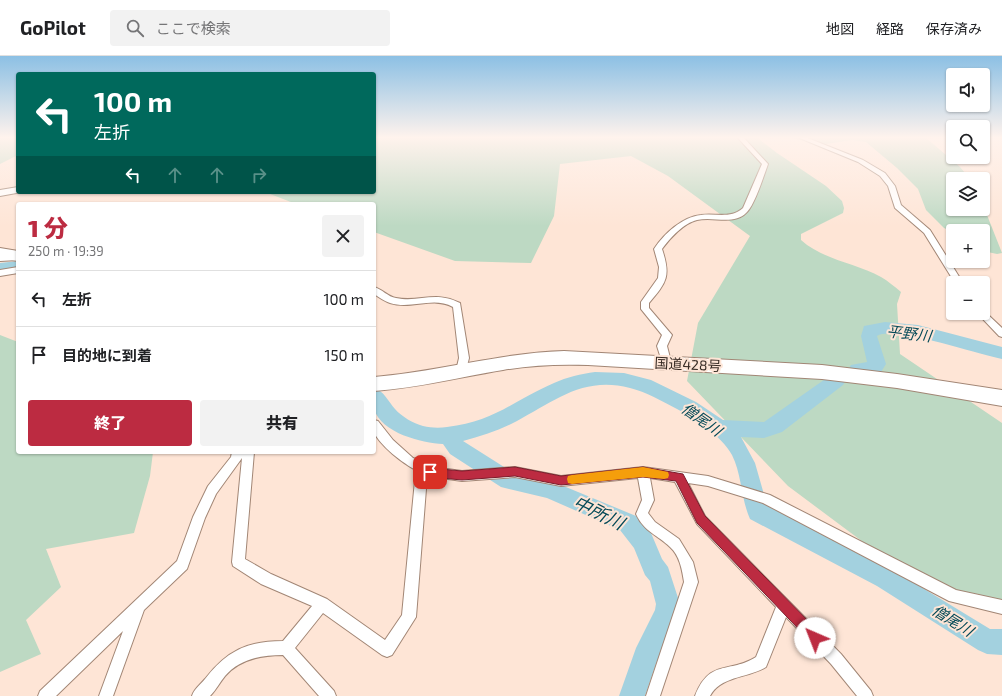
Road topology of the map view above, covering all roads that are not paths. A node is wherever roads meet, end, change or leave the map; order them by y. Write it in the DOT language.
graph roads {
  1 [pos="764,167"];
  2 [pos="870,167"];
  3 [pos="16,190"];
  4 [pos="0,192"];
  5 [pos="0,253"];
  6 [pos="16,257"];
  7 [pos="16,257"];
  8 [pos="0,258"];
  9 [pos="16,270"];
  10 [pos="0,273"];
  11 [pos="955,276"];
  12 [pos="376,291"];
  13 [pos="989,320"];
  14 [pos="1002,334"];
  15 [pos="666,362"];
  16 [pos="462,371"];
  17 [pos="377,384"];
  18 [pos="1002,398"];
  19 [pos="376,426"];
  20 [pos="237,454"];
  21 [pos="248,454"];
  22 [pos="422,468"];
  23 [pos="643,472"];
  24 [pos="679,477"];
  25 [pos="322,604"];
  26 [pos="784,605"];
  27 [pos="139,607"];
  28 [pos="1002,607"];
  29 [pos="286,648"];
  30 [pos="45,696"];
  31 [pos="106,696"];
  32 [pos="199,696"];
  33 [pos="329,696"];
  34 [pos="653,696"];
  35 [pos="702,696"];
  36 [pos="866,696"];
  1 -- 15 [label="street"];
  2 -- 11 [label="street"];
  3 -- 4 [label="street"];
  5 -- 6 [label="highway"];
  7 -- 8 [label="street"];
  9 -- 10 [label="street"];
  12 -- 16 [label="street"];
  13 -- 14 [label="street"];
  15 -- 16 [label="highway, 国道428号"];
  15 -- 18 [label="highway, 国道428号"];
  16 -- 17 [label="highway, 国道428号"];
  19 -- 22 [label="street"];
  20 -- 27 [label="street"];
  21 -- 25 [label="street"];
  22 -- 23 [label="street"];
  22 -- 25 [label="street"];
  23 -- 24 [label="street"];
  23 -- 34 [label="street"];
  24 -- 26 [label="street"];
  24 -- 28 [label="street"];
  25 -- 29 [label="street"];
  26 -- 35 [label="street"];
  26 -- 36 [label="street"];
  27 -- 30 [label="street"];
  27 -- 31 [label="street"];
  29 -- 32 [label="street"];
  29 -- 33 [label="street"];
}
